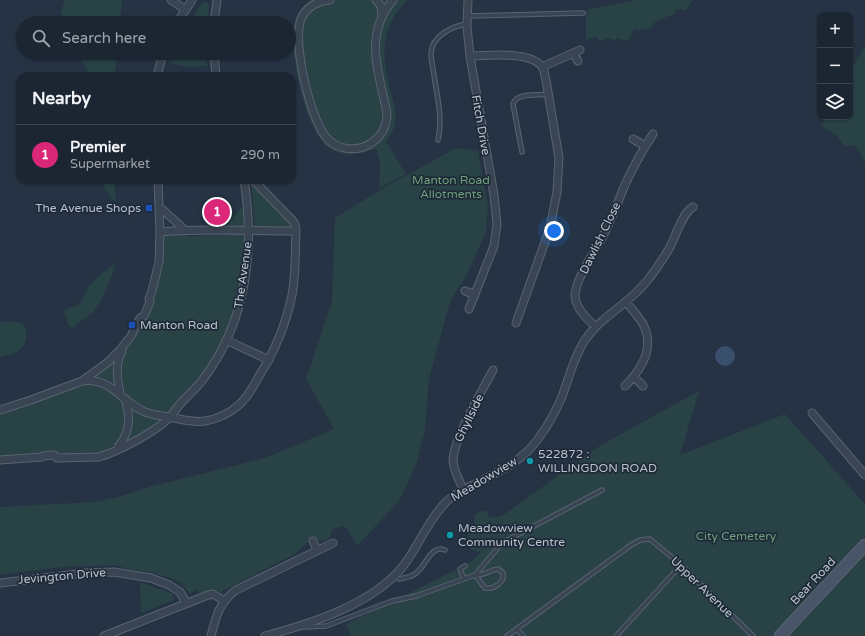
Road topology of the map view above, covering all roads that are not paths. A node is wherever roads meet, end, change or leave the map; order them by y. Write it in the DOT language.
graph roads {
  1 [pos="171,0"];
  2 [pos="192,0"];
  3 [pos="330,0"];
  4 [pos="376,0"];
  5 [pos="393,0"];
  6 [pos="468,0"];
  7 [pos="216,1"];
  8 [pos="186,10"];
  9 [pos="583,13"];
  10 [pos="182,16"];
  11 [pos="215,16"];
  12 [pos="381,19"];
  13 [pos="467,20"];
  14 [pos="470,56"];
  15 [pos="161,60"];
  16 [pos="215,60"];
  17 [pos="578,61"];
  18 [pos="542,67"];
  19 [pos="158,72"];
  20 [pos="216,72"];
  21 [pos="548,94"];
  22 [pos="653,134"];
  23 [pos="633,139"];
  24 [pos="438,140"];
  25 [pos="645,146"];
  26 [pos="522,152"];
  27 [pos="158,184"];
  28 [pos="245,184"];
  29 [pos="257,184"];
  30 [pos="693,207"];
  31 [pos="160,210"];
  32 [pos="185,230"];
  33 [pos="249,231"];
  34 [pos="296,231"];
  35 [pos="160,232"];
  36 [pos="465,291"];
  37 [pos="475,295"];
  38 [pos="626,302"];
  39 [pos="469,309"];
  40 [pos="516,323"];
  41 [pos="596,327"];
  42 [pos="131,336"];
  43 [pos="226,340"];
  44 [pos="269,360"];
  45 [pos="493,370"];
  46 [pos="634,377"];
  47 [pos="82,381"];
  48 [pos="626,386"];
  49 [pos="643,386"];
  50 [pos="123,396"];
  51 [pos="0,410"];
  52 [pos="812,413"];
  53 [pos="170,417"];
  54 [pos="114,451"];
  55 [pos="0,460"];
  56 [pos="865,475"];
  57 [pos="464,490"];
  58 [pos="602,490"];
  59 [pos="313,541"];
  60 [pos="333,543"];
  61 [pos="865,545"];
  62 [pos="317,550"];
  63 [pos="446,550"];
  64 [pos="681,565"];
  65 [pos="465,566"];
  66 [pos="475,575"];
  67 [pos="464,578"];
  68 [pos="398,579"];
  69 [pos="0,583"];
  70 [pos="224,601"];
  71 [pos="186,603"];
  72 [pos="295,628"];
  73 [pos="517,629"];
  74 [pos="104,636"];
  75 [pos="212,636"];
  76 [pos="265,636"];
  77 [pos="507,636"];
  78 [pos="523,636"];
  79 [pos="616,636"];
  80 [pos="753,636"];
  81 [pos="780,636"];
  1 -- 8 [label="street"];
  2 -- 8 [label="street"];
  3 -- 12 [label="street"];
  4 -- 12 [label="street"];
  5 -- 12 [label="street"];
  6 -- 13 [label="street, Fitch Drive"];
  7 -- 11 [label="street"];
  8 -- 10 [label="street"];
  9 -- 13 [label="lane"];
  13 -- 14 [label="street, Fitch Drive"];
  13 -- 24 [label="lane"];
  14 -- 18 [label="street"];
  14 -- 37 [label="street, Fitch Drive"];
  15 -- 19 [label="street"];
  16 -- 20 [label="street"];
  17 -- 18 [label="street"];
  18 -- 21 [label="street"];
  21 -- 26 [label="lane"];
  21 -- 40 [label="street"];
  22 -- 25 [label="street, Dawlish Close"];
  23 -- 25 [label="street"];
  25 -- 41 [label="street, Dawlish Close"];
  27 -- 31 [label="street"];
  28 -- 33 [label="street, The Avenue"];
  29 -- 34 [label="street"];
  30 -- 38 [label="street, Meadowview"];
  31 -- 32 [label="street"];
  31 -- 35 [label="street"];
  32 -- 33 [label="street"];
  32 -- 35 [label="street"];
  33 -- 34 [label="street"];
  33 -- 43 [label="street, The Avenue"];
  34 -- 44 [label="street"];
  35 -- 42 [label="street"];
  36 -- 37 [label="street"];
  37 -- 39 [label="street, Fitch Drive"];
  38 -- 41 [label="street, Meadowview"];
  38 -- 46 [label="street"];
  41 -- 57 [label="street, Meadowview"];
  42 -- 47 [label="street"];
  42 -- 50 [label="street"];
  43 -- 44 [label="street"];
  43 -- 53 [label="street, The Avenue"];
  44 -- 53 [label="street"];
  45 -- 57 [label="street, Ghyllside"];
  46 -- 48 [label="street"];
  46 -- 49 [label="street"];
  47 -- 50 [label="street"];
  47 -- 51 [label="street"];
  50 -- 53 [label="street"];
  50 -- 54 [label="street"];
  52 -- 56 [label="street"];
  53 -- 54 [label="street, The Avenue"];
  54 -- 55 [label="street, The Avenue"];
  57 -- 72 [label="street, Meadowview"];
  58 -- 66 [label="lane"];
  59 -- 62 [label="street"];
  60 -- 62 [label="street"];
  61 -- 81 [label="street, Bear Road"];
  62 -- 70 [label="street"];
  63 -- 68 [label="lane"];
  64 -- 73 [label="lane, Upper Avenue"];
  64 -- 79 [label="lane"];
  64 -- 80 [label="lane, Upper Avenue"];
  65 -- 67 [label="lane"];
  66 -- 66 [label="lane"];
  66 -- 67 [label="lane"];
  67 -- 72 [label="lane"];
  69 -- 71 [label="street, Jevington Drive"];
  70 -- 71 [label="street"];
  70 -- 75 [label="street"];
  71 -- 74 [label="street"];
  72 -- 76 [label="street, Meadowview"];
  73 -- 77 [label="lane"];
  73 -- 78 [label="lane"];
}
